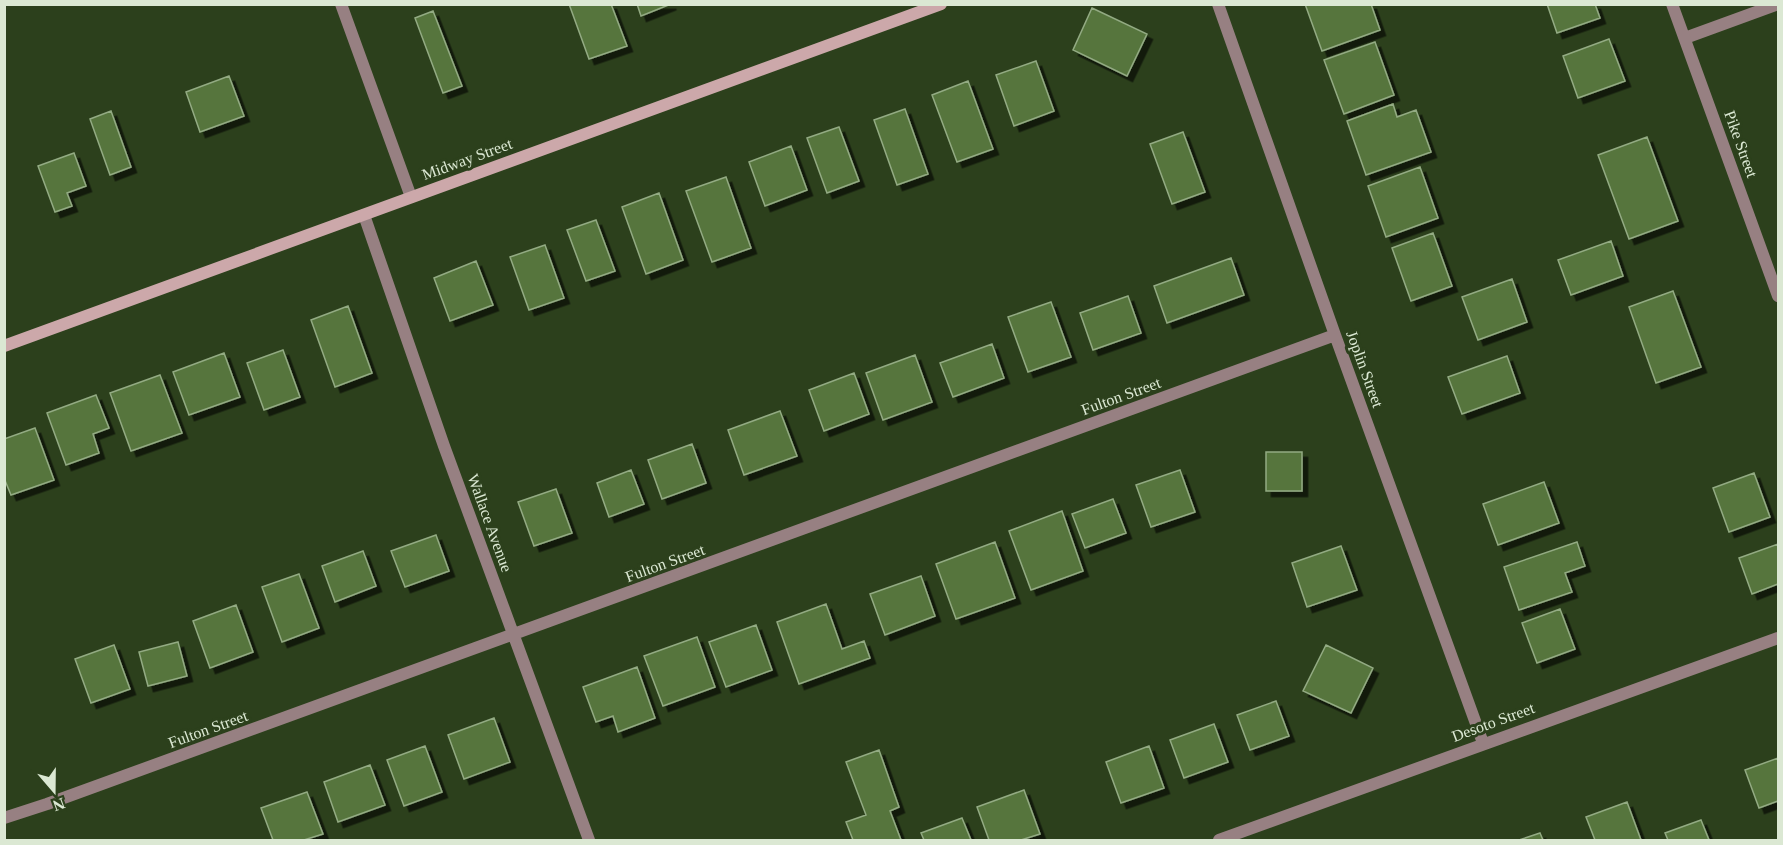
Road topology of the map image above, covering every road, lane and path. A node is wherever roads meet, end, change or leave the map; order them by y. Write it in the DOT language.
graph roads {
  1 [pos="341,4"];
  2 [pos="941,4"];
  3 [pos="1218,4"];
  4 [pos="1672,4"];
  5 [pos="1778,4"];
  6 [pos="1685,38"];
  7 [pos="411,197"];
  8 [pos="364,215"];
  9 [pos="1779,296"];
  10 [pos="1335,335"];
  11 [pos="4,346"];
  12 [pos="513,636"];
  13 [pos="1779,638"];
  14 [pos="1484,743"];
  15 [pos="4,818"];
  16 [pos="590,840"];
  17 [pos="1219,840"];
  1 -- 7 [label="street"];
  2 -- 7 [label="street, Midway Street"];
  3 -- 10 [label="street, Joplin Street"];
  4 -- 6 [label="street, Pike Street"];
  5 -- 6 [label="street"];
  6 -- 9 [label="street, Pike Street"];
  7 -- 8 [label="street, Midway Street"];
  8 -- 11 [label="street, Midway Street"];
  8 -- 12 [label="street, Wallace Avenue"];
  10 -- 12 [label="street, Fulton Street"];
  10 -- 14 [label="street, Joplin Street"];
  12 -- 15 [label="street, Fulton Street"];
  12 -- 16 [label="street, Wallace Avenue"];
  13 -- 14 [label="street, Desoto Street"];
  14 -- 17 [label="street, Desoto Street"];
}
